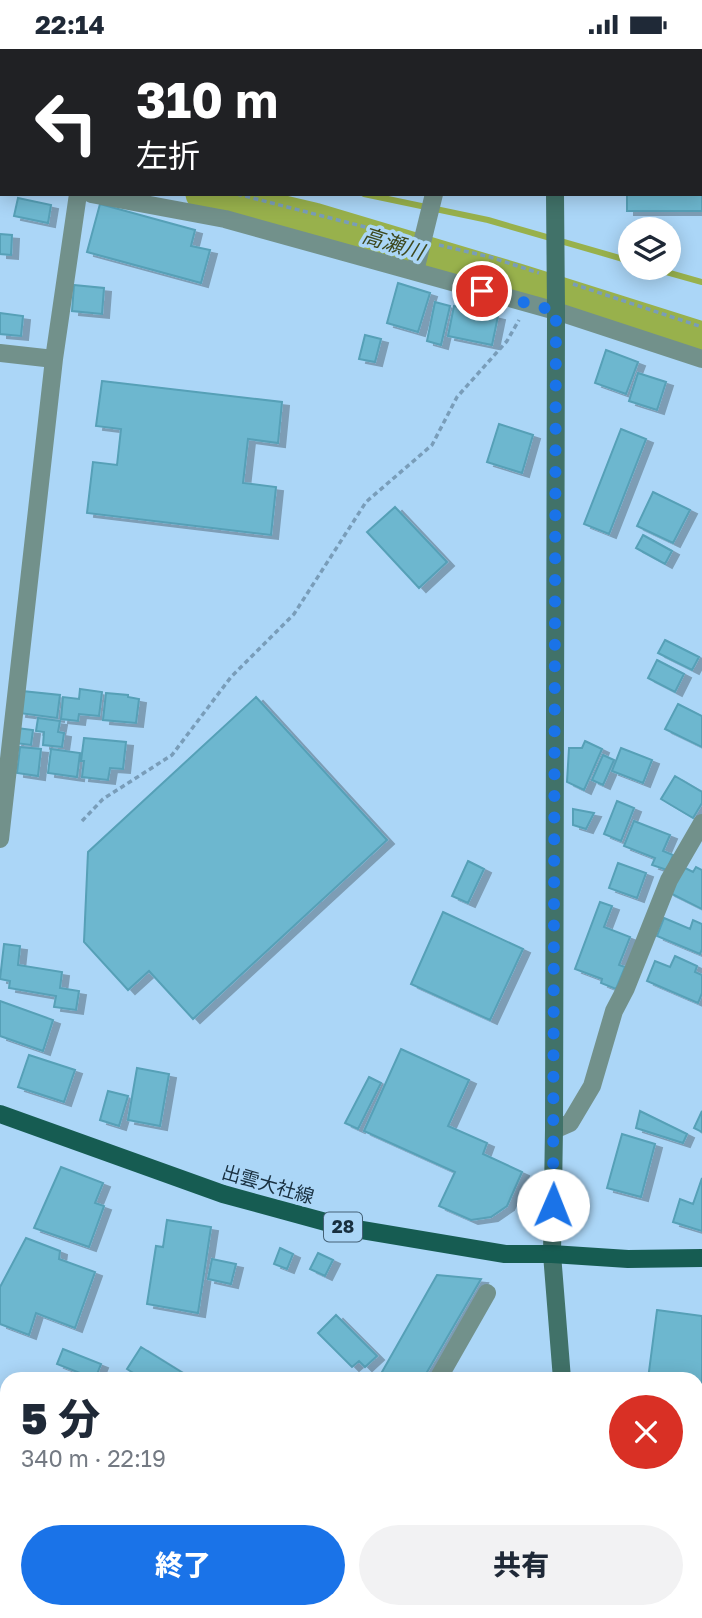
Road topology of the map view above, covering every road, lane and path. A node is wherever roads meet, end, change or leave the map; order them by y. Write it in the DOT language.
graph roads {
  1 [pos="78,196"];
  2 [pos="102,196"];
  3 [pos="245,196"];
  4 [pos="433,196"];
  5 [pos="555,196"];
  6 [pos="421,241"];
  7 [pos="415,271"];
  8 [pos="554,278"];
  9 [pos="528,304"];
  10 [pos="556,311"];
  11 [pos="702,327"];
  12 [pos="0,353"];
  13 [pos="54,359"];
  14 [pos="702,359"];
  15 [pos="82,821"];
  16 [pos="702,823"];
  17 [pos="0,839"];
  18 [pos="0,1114"];
  19 [pos="554,1130"];
  20 [pos="552,1254"];
  21 [pos="702,1258"];
  22 [pos="487,1293"];
  23 [pos="442,1372"];
  24 [pos="561,1372"];
  1 -- 13 [label="street"];
  2 -- 7 [label="street"];
  3 -- 6 [label="path"];
  4 -- 6 [label="street"];
  5 -- 8 [label="street"];
  6 -- 7 [label="street"];
  6 -- 8 [label="path"];
  7 -- 9 [label="street"];
  8 -- 10 [label="street"];
  8 -- 11 [label="path"];
  9 -- 10 [label="street"];
  9 -- 15 [label="path"];
  10 -- 14 [label="street"];
  10 -- 19 [label="street"];
  12 -- 13 [label="street"];
  13 -- 17 [label="street"];
  16 -- 19 [label="street"];
  18 -- 20 [label="main road, 出雲大社線 / 28"];
  19 -- 20 [label="street"];
  20 -- 21 [label="main road, 出雲大社線 / 28"];
  20 -- 24 [label="street"];
  22 -- 23 [label="street"];
}
